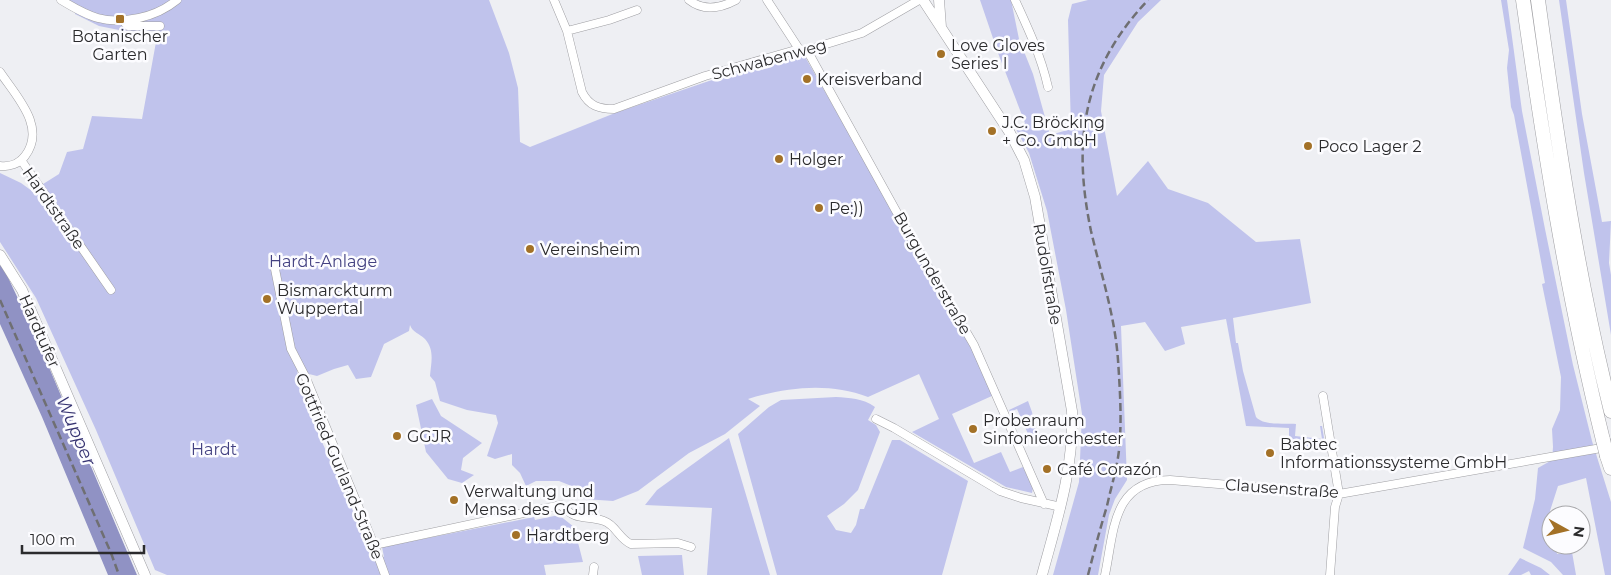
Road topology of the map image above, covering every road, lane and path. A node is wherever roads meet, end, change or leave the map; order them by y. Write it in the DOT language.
graph roads {
  1 [pos="61,0"];
  2 [pos="178,0"];
  3 [pos="554,0"];
  4 [pos="690,0"];
  5 [pos="736,0"];
  6 [pos="767,0"];
  7 [pos="919,0"];
  8 [pos="923,0"];
  9 [pos="939,0"];
  10 [pos="1015,0"];
  11 [pos="1524,0"];
  12 [pos="1538,0"];
  13 [pos="637,10"];
  14 [pos="122,21"];
  15 [pos="160,26"];
  16 [pos="942,30"];
  17 [pos="567,31"];
  18 [pos="803,50"];
  19 [pos="0,72"];
  20 [pos="1048,87"];
  21 [pos="21,160"];
  22 [pos="0,166"];
  23 [pos="0,255"];
  24 [pos="273,258"];
  25 [pos="111,290"];
  26 [pos="1322,396"];
  27 [pos="1611,411"];
  28 [pos="876,419"];
  29 [pos="1608,453"];
  30 [pos="1338,494"];
  31 [pos="1044,504"];
  32 [pos="1060,507"];
  33 [pos="374,544"];
  34 [pos="691,547"];
  35 [pos="145,575"];
  36 [pos="385,575"];
  37 [pos="1042,575"];
  38 [pos="1105,575"];
  39 [pos="1330,575"];
  1 -- 14 [label="street"];
  2 -- 14 [label="street"];
  3 -- 17 [label="street"];
  4 -- 5 [label="street"];
  6 -- 18 [label="street, Burgunderstraße"];
  7 -- 18 [label="street, Schwabenweg"];
  8 -- 16 [label="street, Rudolfstraße"];
  9 -- 16 [label="street"];
  10 -- 20 [label="street"];
  11 -- 29 [label="highway"];
  12 -- 27 [label="highway"];
  13 -- 17 [label="street"];
  14 -- 15 [label="street"];
  16 -- 32 [label="street, Rudolfstraße"];
  17 -- 18 [label="street, Schwabenweg"];
  18 -- 31 [label="street, Burgunderstraße"];
  19 -- 21 [label="street, Hardtstraße"];
  21 -- 22 [label="street"];
  21 -- 25 [label="street, Hardtstraße"];
  23 -- 35 [label="street, Hardtufer"];
  24 -- 33 [label="street, Gottfried-Gurland-Straße"];
  26 -- 30 [label="street"];
  28 -- 31 [label="street"];
  29 -- 30 [label="street, Clausenstraße"];
  30 -- 38 [label="street, Clausenstraße"];
  30 -- 39 [label="street"];
  31 -- 32 [label="street"];
  32 -- 37 [label="street, Rudolfstraße"];
  33 -- 34 [label="street"];
  33 -- 36 [label="street, Gottfried-Gurland-Straße"];
}
